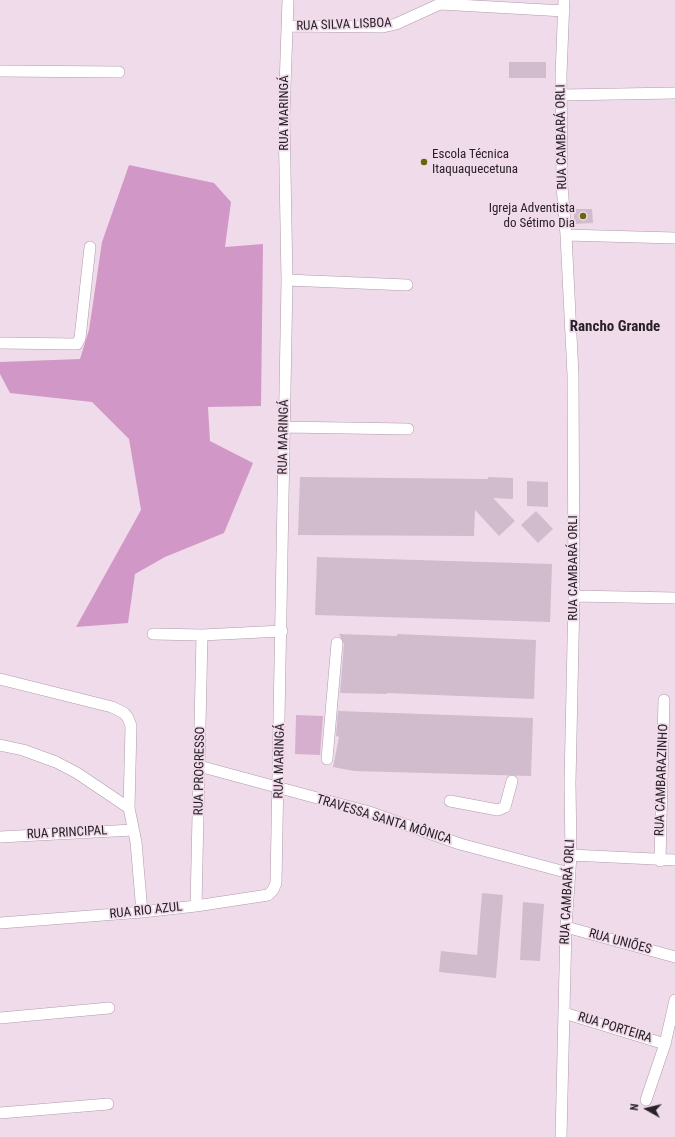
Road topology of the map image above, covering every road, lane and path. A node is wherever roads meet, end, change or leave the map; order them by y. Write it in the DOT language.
graph roads {
  1 [pos="288,0"];
  2 [pos="564,5"];
  3 [pos="288,26"];
  4 [pos="0,71"];
  5 [pos="119,72"];
  6 [pos="675,93"];
  7 [pos="562,95"];
  8 [pos="566,235"];
  9 [pos="675,238"];
  10 [pos="90,247"];
  11 [pos="287,280"];
  12 [pos="407,285"];
  13 [pos="0,343"];
  14 [pos="284,427"];
  15 [pos="408,429"];
  16 [pos="574,596"];
  17 [pos="675,598"];
  18 [pos="282,631"];
  19 [pos="153,634"];
  20 [pos="202,635"];
  21 [pos="337,643"];
  22 [pos="0,679"];
  23 [pos="664,700"];
  24 [pos="0,745"];
  25 [pos="327,759"];
  26 [pos="199,766"];
  27 [pos="512,781"];
  28 [pos="279,789"];
  29 [pos="450,801"];
  30 [pos="129,808"];
  31 [pos="133,830"];
  32 [pos="0,837"];
  33 [pos="571,855"];
  34 [pos="675,860"];
  35 [pos="660,861"];
  36 [pos="569,873"];
  37 [pos="277,875"];
  38 [pos="196,906"];
  39 [pos="142,912"];
  40 [pos="0,923"];
  41 [pos="566,927"];
  42 [pos="675,956"];
  43 [pos="675,1000"];
  44 [pos="109,1008"];
  45 [pos="564,1013"];
  46 [pos="0,1018"];
  47 [pos="665,1044"];
  48 [pos="646,1100"];
  49 [pos="108,1104"];
  50 [pos="0,1113"];
  51 [pos="561,1137"];
  1 -- 3 [label="street, RUA MARINGÁ"];
  2 -- 3 [label="street, RUA SILVA LISBOA"];
  2 -- 7 [label="street, RUA CAMBARÁ ORLI"];
  3 -- 11 [label="street, RUA MARINGÁ"];
  4 -- 5 [label="street"];
  6 -- 7 [label="street"];
  7 -- 8 [label="street, RUA CAMBARÁ ORLI"];
  8 -- 9 [label="street"];
  8 -- 16 [label="street, RUA CAMBARÁ ORLI"];
  10 -- 13 [label="street"];
  11 -- 12 [label="street"];
  11 -- 14 [label="street, RUA MARINGÁ"];
  14 -- 15 [label="street"];
  14 -- 18 [label="street, RUA MARINGÁ"];
  16 -- 17 [label="street"];
  16 -- 33 [label="street, RUA CAMBARÁ ORLI"];
  18 -- 20 [label="street"];
  18 -- 28 [label="street, RUA MARINGÁ"];
  19 -- 20 [label="street"];
  20 -- 26 [label="street, RUA PROGRESSO"];
  21 -- 25 [label="street"];
  22 -- 30 [label="street"];
  23 -- 35 [label="street, RUA CAMBARAZINHO"];
  24 -- 30 [label="street"];
  26 -- 28 [label="street, TRAVESSA SANTA MÔNICA"];
  26 -- 38 [label="street, RUA PROGRESSO"];
  27 -- 29 [label="street"];
  28 -- 36 [label="street, TRAVESSA SANTA MÔNICA"];
  28 -- 37 [label="street, RUA MARINGÁ"];
  30 -- 31 [label="street"];
  31 -- 32 [label="street, RUA PRINCIPAL"];
  31 -- 39 [label="street"];
  33 -- 35 [label="street"];
  33 -- 36 [label="street, RUA CAMBARÁ ORLI"];
  34 -- 35 [label="street"];
  36 -- 41 [label="street, RUA CAMBARÁ ORLI"];
  37 -- 38 [label="street, RUA RIO AZUL"];
  38 -- 39 [label="street, RUA RIO AZUL"];
  39 -- 40 [label="street, RUA RIO AZUL"];
  41 -- 42 [label="street, RUA UNIÕES"];
  41 -- 45 [label="street, RUA CAMBARÁ ORLI"];
  43 -- 47 [label="street"];
  44 -- 46 [label="street"];
  45 -- 47 [label="street, RUA PORTEIRA"];
  45 -- 51 [label="street, RUA CAMBARÁ ORLI"];
  47 -- 48 [label="street"];
  49 -- 50 [label="street"];
}
